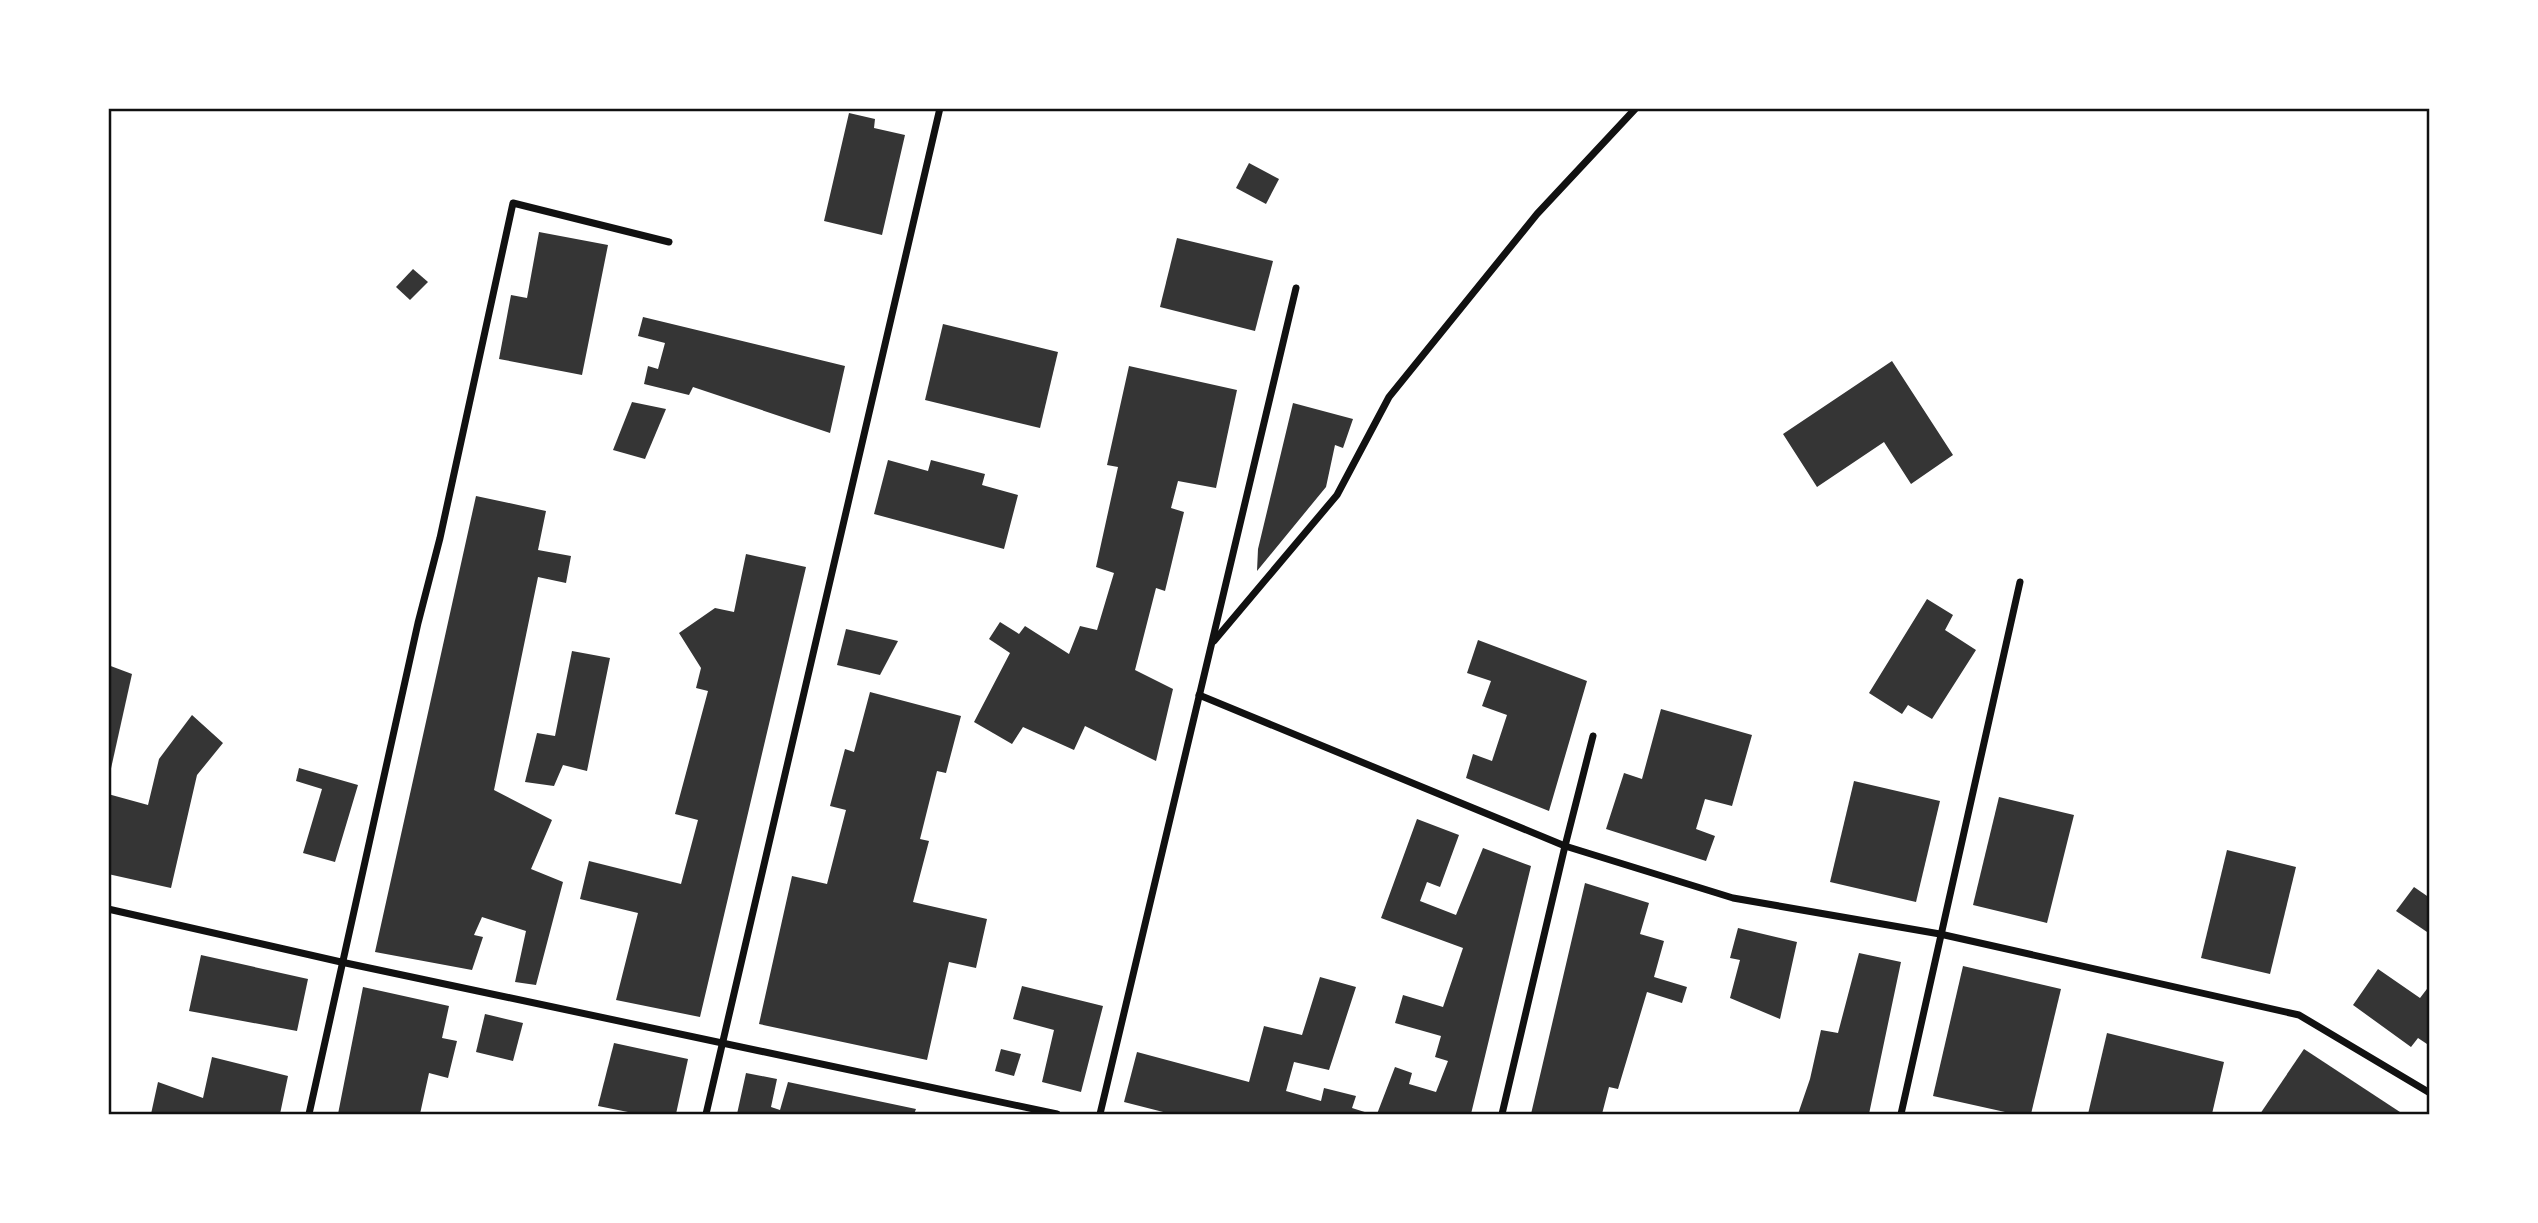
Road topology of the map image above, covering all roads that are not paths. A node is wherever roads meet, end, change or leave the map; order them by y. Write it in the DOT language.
graph roads {
  1 [pos="940,108"];
  2 [pos="1636,108"];
  3 [pos="669,242"];
  4 [pos="1296,288"];
  5 [pos="2020,582"];
  6 [pos="1211,645"];
  7 [pos="1199,695"];
  8 [pos="1593,736"];
  9 [pos="1564,846"];
  10 [pos="108,909"];
  11 [pos="1940,934"];
  12 [pos="341,962"];
  13 [pos="723,1045"];
  14 [pos="2430,1093"];
  15 [pos="309,1115"];
  16 [pos="706,1115"];
  17 [pos="1057,1115"];
  18 [pos="1100,1115"];
  19 [pos="1502,1115"];
  20 [pos="1901,1115"];
  1 -- 13 [label="street"];
  2 -- 6 [label="street"];
  3 -- 12 [label="street"];
  4 -- 6 [label="street"];
  5 -- 11 [label="street"];
  6 -- 7 [label="street"];
  7 -- 9 [label="street"];
  7 -- 18 [label="street"];
  8 -- 9 [label="street"];
  9 -- 11 [label="street"];
  9 -- 19 [label="street"];
  10 -- 12 [label="street"];
  11 -- 14 [label="street"];
  11 -- 20 [label="street"];
  12 -- 13 [label="street"];
  12 -- 15 [label="street"];
  13 -- 16 [label="street"];
  13 -- 17 [label="street"];
}
